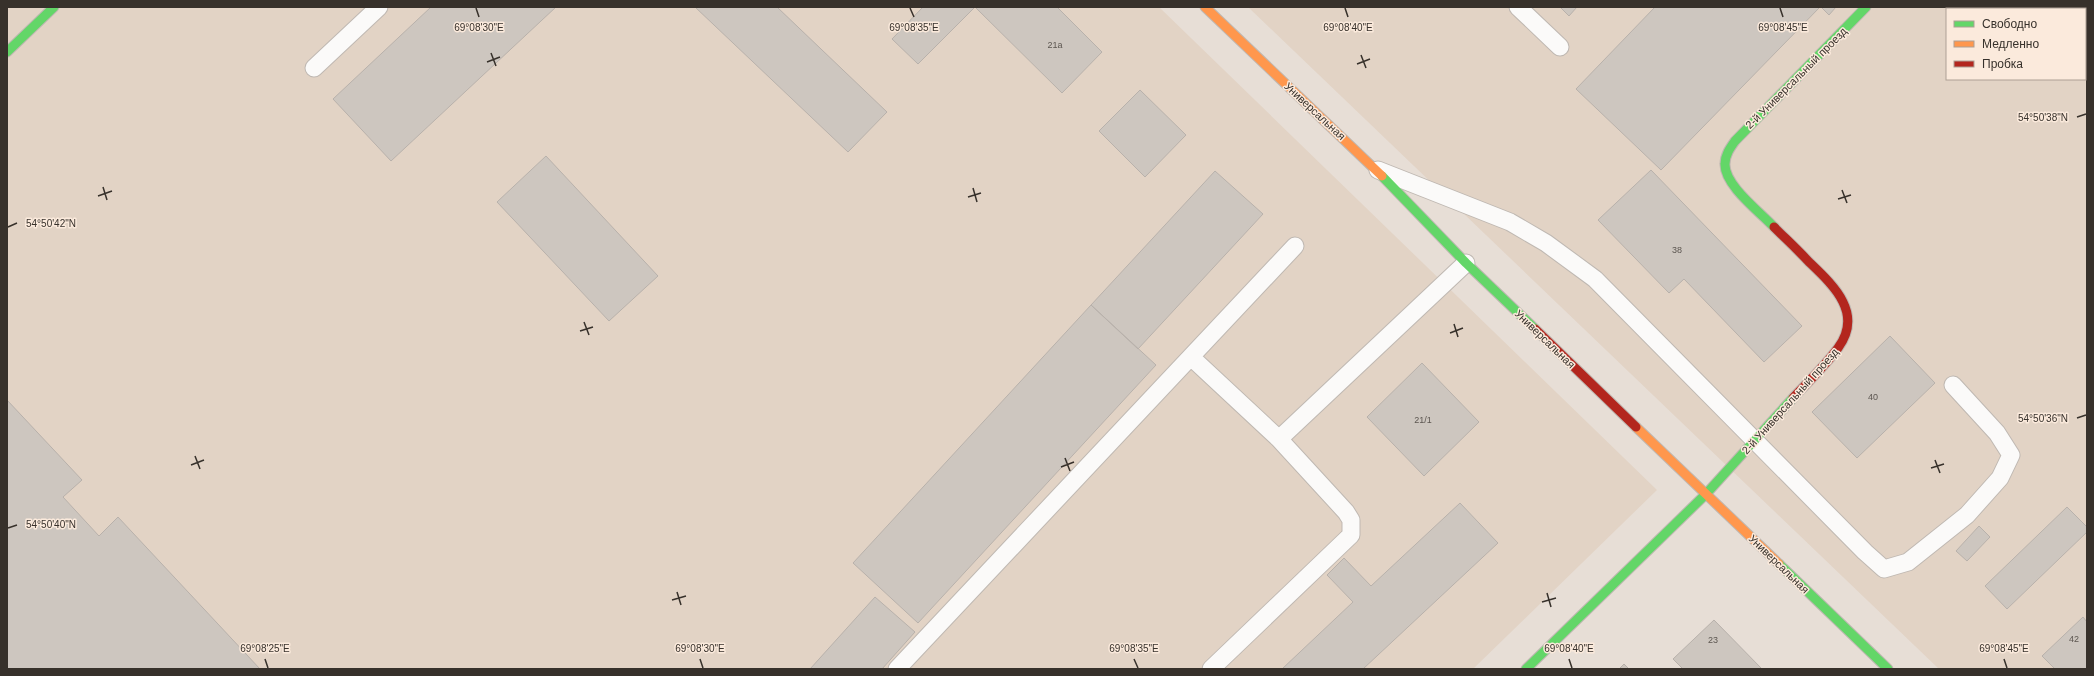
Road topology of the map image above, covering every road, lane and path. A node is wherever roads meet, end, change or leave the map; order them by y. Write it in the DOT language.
graph roads {
  1 [pos="54,7"];
  2 [pos="379,7"];
  3 [pos="1205,7"];
  4 [pos="1518,7"];
  5 [pos="1866,7"];
  6 [pos="1560,47"];
  7 [pos="7,52"];
  8 [pos="314,68"];
  9 [pos="1376,169"];
  10 [pos="1296,246"];
  11 [pos="1466,262"];
  12 [pos="1191,357"];
  13 [pos="1953,385"];
  14 [pos="1279,439"];
  15 [pos="1755,440"];
  16 [pos="1706,494"];
  17 [pos="897,669"];
  18 [pos="1211,669"];
  19 [pos="1526,669"];
  20 [pos="1888,669"];
  1 -- 7 [label="street"];
  2 -- 8 [label="lane"];
  3 -- 9 [label="street, Универсальная"];
  4 -- 6 [label="lane"];
  5 -- 15 [label="street, 2-й Универсальный проезд"];
  9 -- 11 [label="street, Универсальная"];
  9 -- 15 [label="lane"];
  10 -- 12 [label="lane"];
  11 -- 14 [label="lane"];
  11 -- 16 [label="street, Универсальная"];
  12 -- 14 [label="lane"];
  12 -- 17 [label="lane"];
  13 -- 15 [label="lane"];
  14 -- 18 [label="lane"];
  15 -- 16 [label="street, 2-й Универсальный проезд"];
  16 -- 19 [label="street, 2-й Универсальный проезд"];
  16 -- 20 [label="street, Универсальная"];
}
